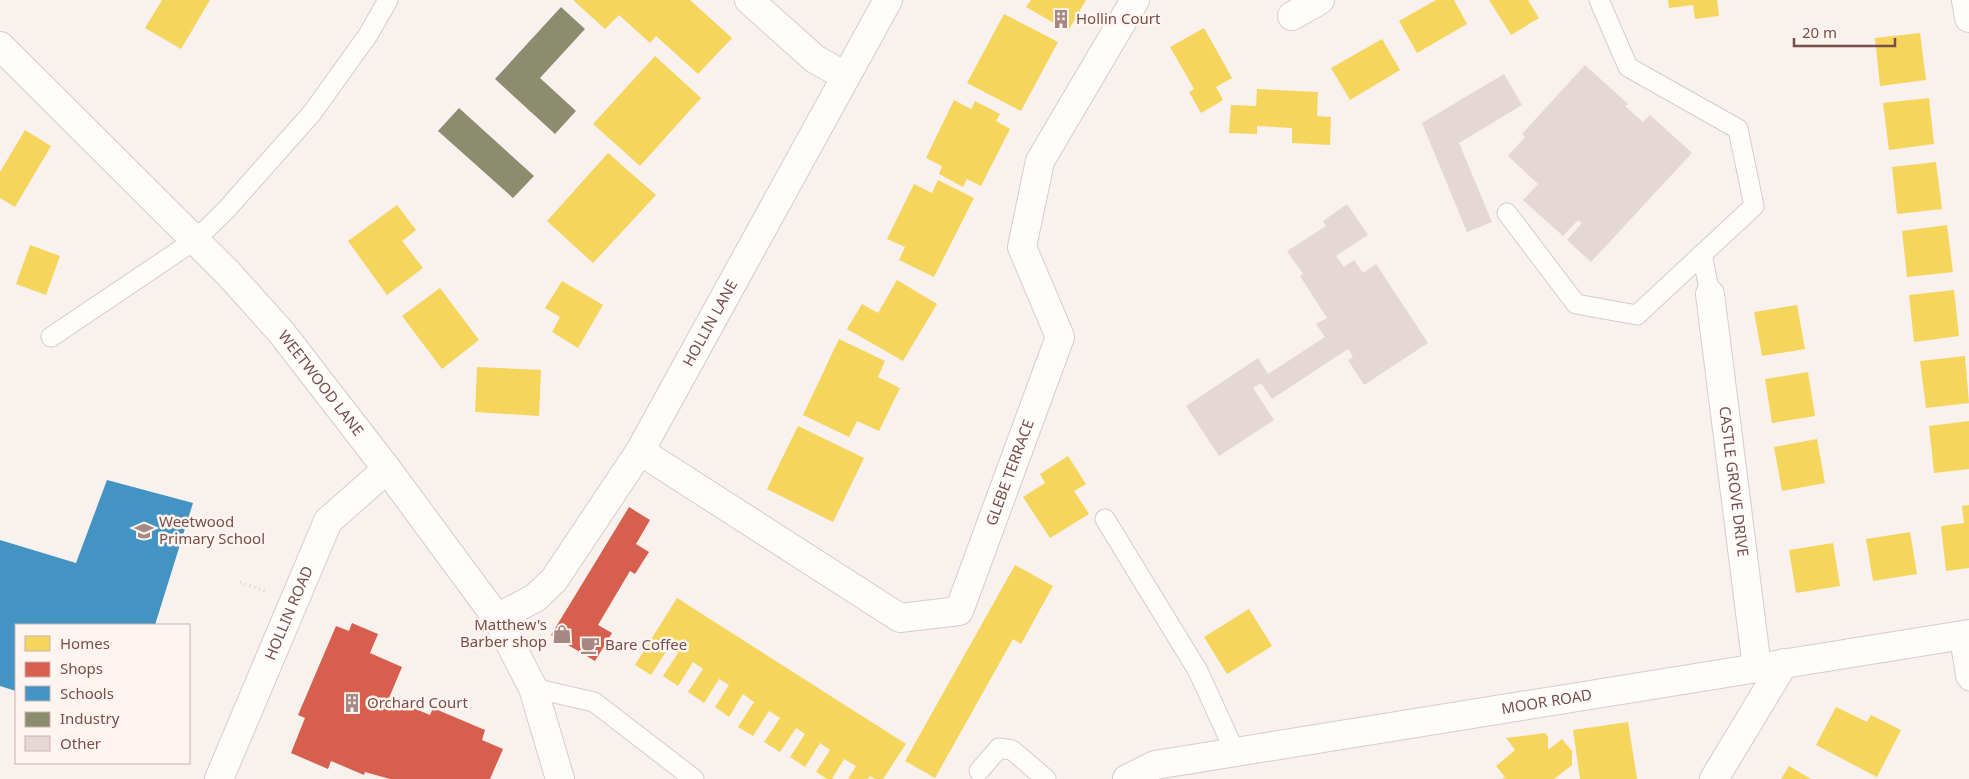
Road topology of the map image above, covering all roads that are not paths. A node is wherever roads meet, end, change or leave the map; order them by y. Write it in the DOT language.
graph roads {
  1 [pos="388,0"];
  2 [pos="749,0"];
  3 [pos="888,0"];
  4 [pos="1136,0"];
  5 [pos="1320,0"];
  6 [pos="1599,0"];
  7 [pos="1966,0"];
  8 [pos="1292,16"];
  9 [pos="1969,18"];
  10 [pos="0,46"];
  11 [pos="845,76"];
  12 [pos="1507,213"];
  13 [pos="195,240"];
  14 [pos="1702,254"];
  15 [pos="1710,294"];
  16 [pos="51,337"];
  17 [pos="640,451"];
  18 [pos="387,469"];
  19 [pos="1105,519"];
  20 [pos="497,618"];
  21 [pos="1964,635"];
  22 [pos="1784,663"];
  23 [pos="1756,668"];
  24 [pos="1969,682"];
  25 [pos="533,688"];
  26 [pos="1235,752"];
  27 [pos="979,771"];
  28 [pos="220,779"];
  29 [pos="560,779"];
  30 [pos="694,779"];
  31 [pos="1046,779"];
  32 [pos="1127,779"];
  33 [pos="1714,779"];
  1 -- 13 [label="lane"];
  2 -- 11 [label="street"];
  3 -- 11 [label="street, HOLLIN LANE"];
  4 -- 17 [label="street, GLEBE TERRACE"];
  5 -- 8 [label="street"];
  6 -- 14 [label="lane"];
  7 -- 9 [label="street"];
  10 -- 13 [label="street, WEETWOOD LANE"];
  11 -- 17 [label="street, HOLLIN LANE"];
  12 -- 14 [label="lane"];
  13 -- 16 [label="lane"];
  13 -- 18 [label="street, WEETWOOD LANE"];
  14 -- 15 [label="lane"];
  15 -- 23 [label="street, CASTLE GROVE DRIVE"];
  17 -- 20 [label="street, HOLLIN LANE"];
  18 -- 20 [label="street, WEETWOOD LANE"];
  18 -- 28 [label="street, HOLLIN ROAD"];
  19 -- 26 [label="lane"];
  20 -- 25 [label="street, WEETWOOD LANE"];
  21 -- 22 [label="street, MOOR ROAD"];
  21 -- 24 [label="lane"];
  22 -- 23 [label="street, MOOR ROAD"];
  22 -- 33 [label="street"];
  23 -- 26 [label="street, MOOR ROAD"];
  25 -- 29 [label="street, WEETWOOD LANE"];
  25 -- 30 [label="lane"];
  26 -- 32 [label="street, MOOR ROAD"];
  27 -- 31 [label="lane"];
}
